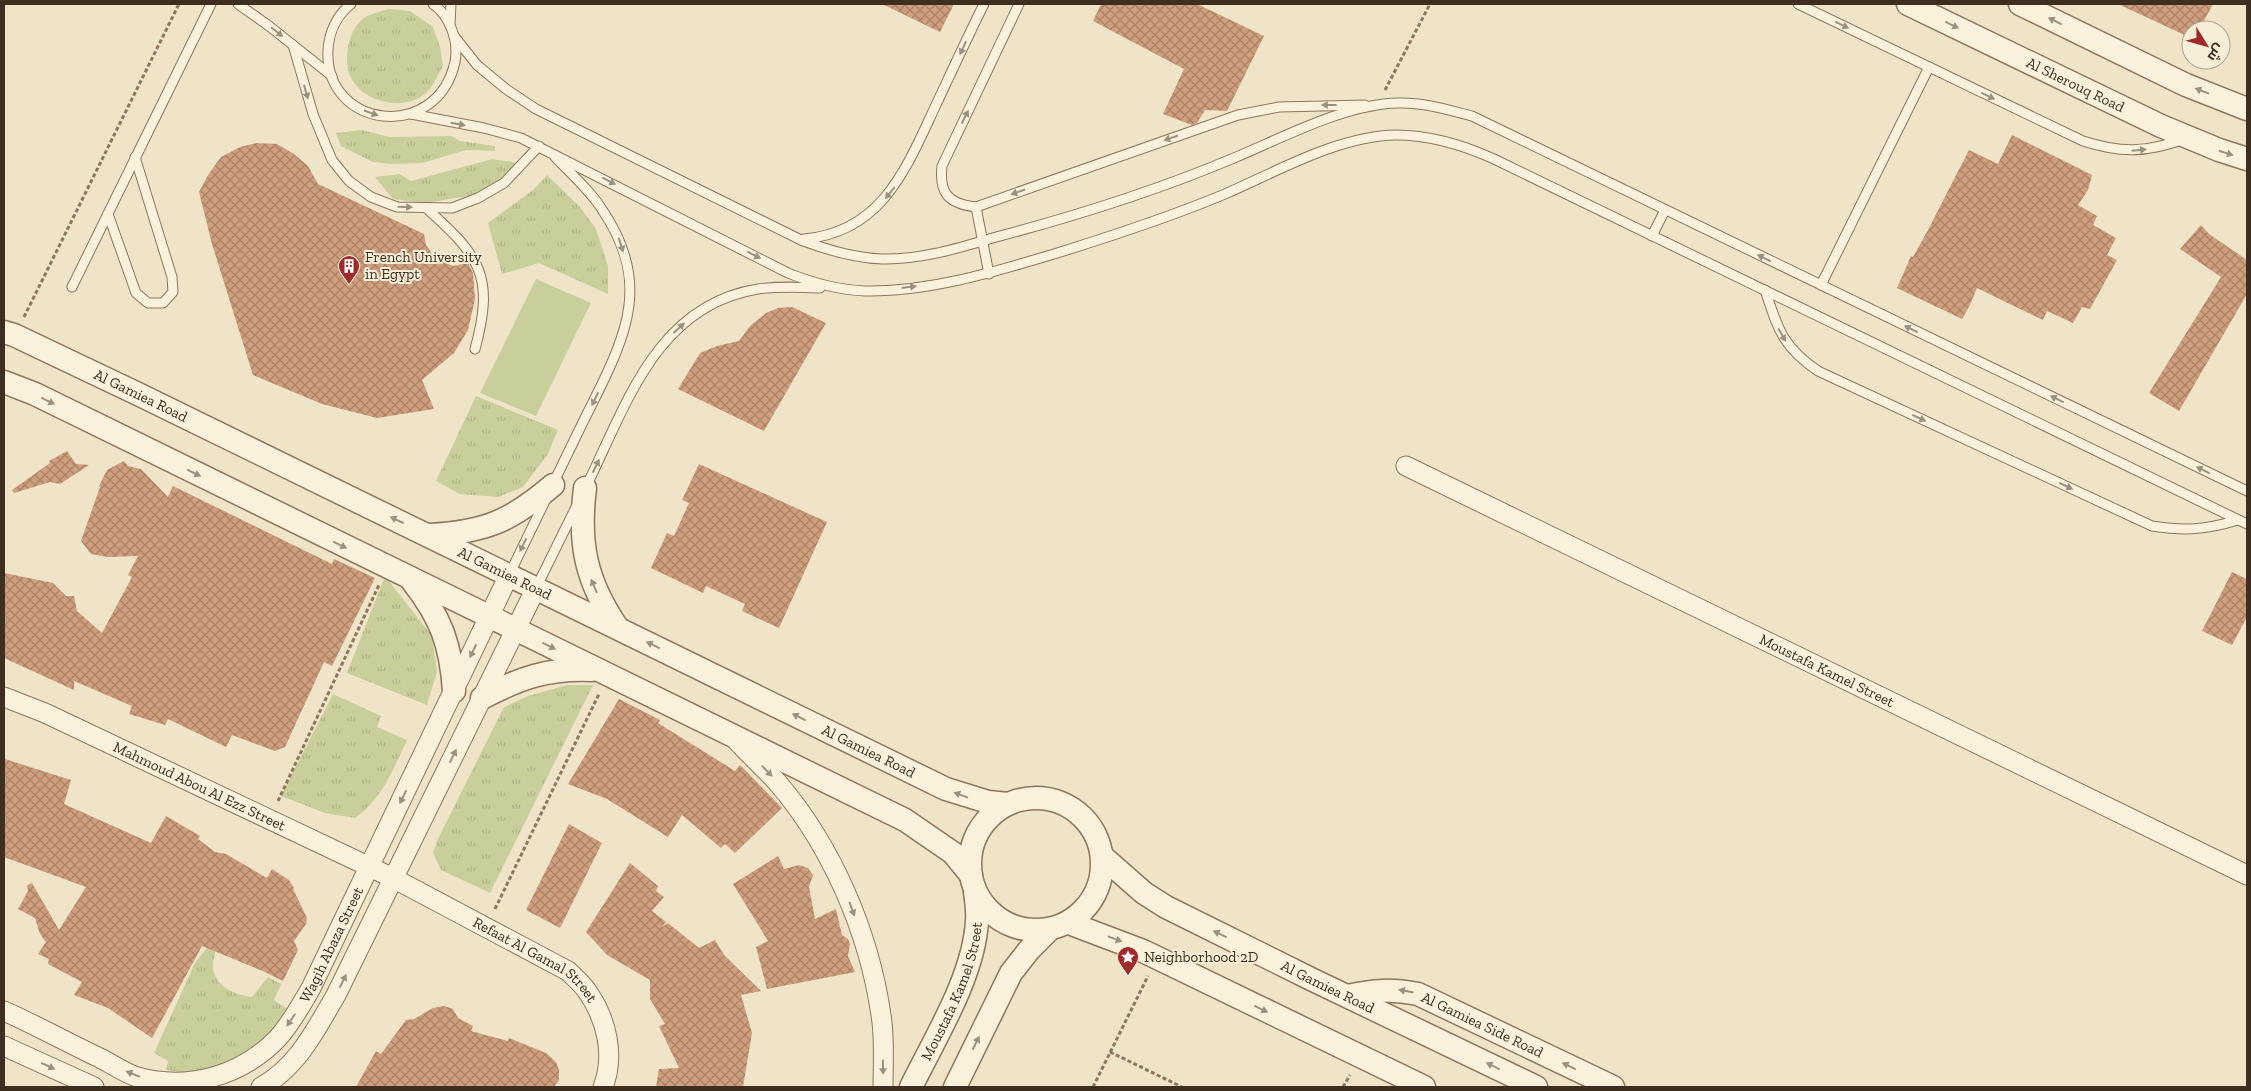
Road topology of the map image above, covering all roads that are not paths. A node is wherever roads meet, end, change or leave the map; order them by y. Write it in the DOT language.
graph roads {
  1 [pos="211,4"];
  2 [pos="238,4"];
  3 [pos="351,4"];
  4 [pos="433,4"];
  5 [pos="451,4"];
  6 [pos="984,4"];
  7 [pos="1019,4"];
  8 [pos="1798,4"];
  9 [pos="1908,4"];
  10 [pos="2026,6"];
  11 [pos="450,24"];
  12 [pos="454,36"];
  13 [pos="293,45"];
  14 [pos="1928,67"];
  15 [pos="332,76"];
  16 [pos="1378,105"];
  17 [pos="2247,109"];
  18 [pos="410,114"];
  19 [pos="2188,138"];
  20 [pos="539,146"];
  21 [pos="550,151"];
  22 [pos="135,157"];
  23 [pos="2247,159"];
  24 [pos="976,207"];
  25 [pos="426,208"];
  26 [pos="1665,210"];
  27 [pos="108,214"];
  28 [pos="1652,236"];
  29 [pos="801,240"];
  30 [pos="983,241"];
  31 [pos="989,274"];
  32 [pos="1821,285"];
  33 [pos="72,287"];
  34 [pos="836,288"];
  35 [pos="1765,290"];
  36 [pos="9,334"];
  37 [pos="475,349"];
  38 [pos="4,382"];
  39 [pos="1406,466"];
  40 [pos="553,485"];
  41 [pos="585,488"];
  42 [pos="2247,491"];
  43 [pos="2238,520"];
  44 [pos="2247,524"];
  45 [pos="428,535"];
  46 [pos="509,575"];
  47 [pos="411,579"];
  48 [pos="536,588"];
  49 [pos="489,617"];
  50 [pos="618,628"];
  51 [pos="516,630"];
  52 [pos="603,673"];
  53 [pos="454,691"];
  54 [pos="4,697"];
  55 [pos="482,698"];
  56 [pos="733,736"];
  57 [pos="1008,804"];
  58 [pos="1103,857"];
  59 [pos="369,868"];
  60 [pos="2247,875"];
  61 [pos="393,878"];
  62 [pos="973,882"];
  63 [pos="1059,926"];
  64 [pos="1348,996"];
  65 [pos="4,1012"];
  66 [pos="4,1046"];
  67 [pos="94,1087"];
  68 [pos="261,1087"];
  69 [pos="603,1087"];
  70 [pos="883,1087"];
  71 [pos="911,1087"];
  72 [pos="955,1087"];
  73 [pos="1424,1087"];
  74 [pos="1536,1087"];
  75 [pos="1613,1087"];
  1 -- 22 [label="lane"];
  2 -- 13 [label="lane, one-way"];
  3 -- 15 [label="lane"];
  4 -- 11 [label="lane"];
  5 -- 11 [label="lane"];
  6 -- 29 [label="lane, one-way"];
  24 -- 7 [label="lane, one-way"];
  8 -- 14 [label="lane, one-way"];
  9 -- 19 [label="street, Al Sherouq Road, one-way"];
  17 -- 10 [label="street, one-way"];
  11 -- 12 [label="lane"];
  12 -- 18 [label="lane"];
  12 -- 29 [label="lane"];
  13 -- 15 [label="lane"];
  13 -- 25 [label="lane, one-way"];
  14 -- 19 [label="lane, one-way"];
  14 -- 32 [label="lane"];
  15 -- 18 [label="lane, one-way"];
  16 -- 24 [label="lane, one-way"];
  16 -- 26 [label="lane"];
  16 -- 30 [label="lane"];
  18 -- 20 [label="lane, one-way"];
  19 -- 23 [label="street, Al Sherouq Road, one-way"];
  20 -- 21 [label="lane"];
  20 -- 25 [label="lane"];
  21 -- 34 [label="lane, one-way"];
  21 -- 40 [label="lane, one-way"];
  22 -- 27 [label="lane"];
  22 -- 27 [label="lane"];
  24 -- 30 [label="lane"];
  25 -- 37 [label="lane"];
  26 -- 28 [label="lane"];
  32 -- 26 [label="lane, one-way"];
  27 -- 33 [label="lane"];
  28 -- 31 [label="lane"];
  28 -- 35 [label="lane"];
  29 -- 30 [label="lane"];
  30 -- 31 [label="lane"];
  34 -- 31 [label="lane, one-way"];
  42 -- 32 [label="lane, one-way"];
  41 -- 34 [label="lane, one-way"];
  35 -- 43 [label="lane"];
  35 -- 43 [label="lane, one-way"];
  45 -- 36 [label="street, Al Gamiea Road, one-way"];
  38 -- 47 [label="street, one-way"];
  39 -- 60 [label="street, Moustafa Kamel Street"];
  40 -- 45 [label="street"];
  40 -- 46 [label="lane, one-way"];
  41 -- 48 [label="lane"];
  50 -- 41 [label="street, one-way"];
  43 -- 44 [label="lane"];
  45 -- 46 [label="street, Al Gamiea Road"];
  46 -- 48 [label="street, Al Gamiea Road"];
  46 -- 49 [label="street, Wagih Abaza Street"];
  47 -- 49 [label="street"];
  47 -- 53 [label="street"];
  48 -- 50 [label="street, Al Gamiea Road"];
  48 -- 51 [label="street, Wagih Abaza Street"];
  49 -- 51 [label="street"];
  49 -- 53 [label="street, Wagih Abaza Street, one-way"];
  57 -- 50 [label="street, Al Gamiea Road, one-way"];
  51 -- 52 [label="street, one-way"];
  51 -- 55 [label="street, Wagih Abaza Street"];
  52 -- 55 [label="street"];
  52 -- 56 [label="street"];
  53 -- 59 [label="street, Wagih Abaza Street, one-way"];
  54 -- 59 [label="street, Mahmoud Abou Al Ezz Street"];
  61 -- 55 [label="street, Wagih Abaza Street, one-way"];
  56 -- 62 [label="street"];
  56 -- 70 [label="street, one-way"];
  57 -- 58 [label="street"];
  57 -- 62 [label="street"];
  58 -- 63 [label="street"];
  64 -- 58 [label="street, Al Gamiea Road, one-way"];
  59 -- 61 [label="street, Mahmoud Abou Al Ezz Street"];
  59 -- 65 [label="street, Wagih Abaza Street, one-way"];
  68 -- 61 [label="street, Wagih Abaza Street, one-way"];
  61 -- 69 [label="street, Refaat Al Gamal Street"];
  62 -- 63 [label="street"];
  62 -- 71 [label="street, Moustafa Kamel Street"];
  72 -- 63 [label="street, one-way"];
  63 -- 73 [label="street, one-way"];
  74 -- 64 [label="street, Al Gamiea Road, one-way"];
  75 -- 64 [label="street, Al Gamiea Side Road, one-way"];
  66 -- 67 [label="street, one-way"];
}
